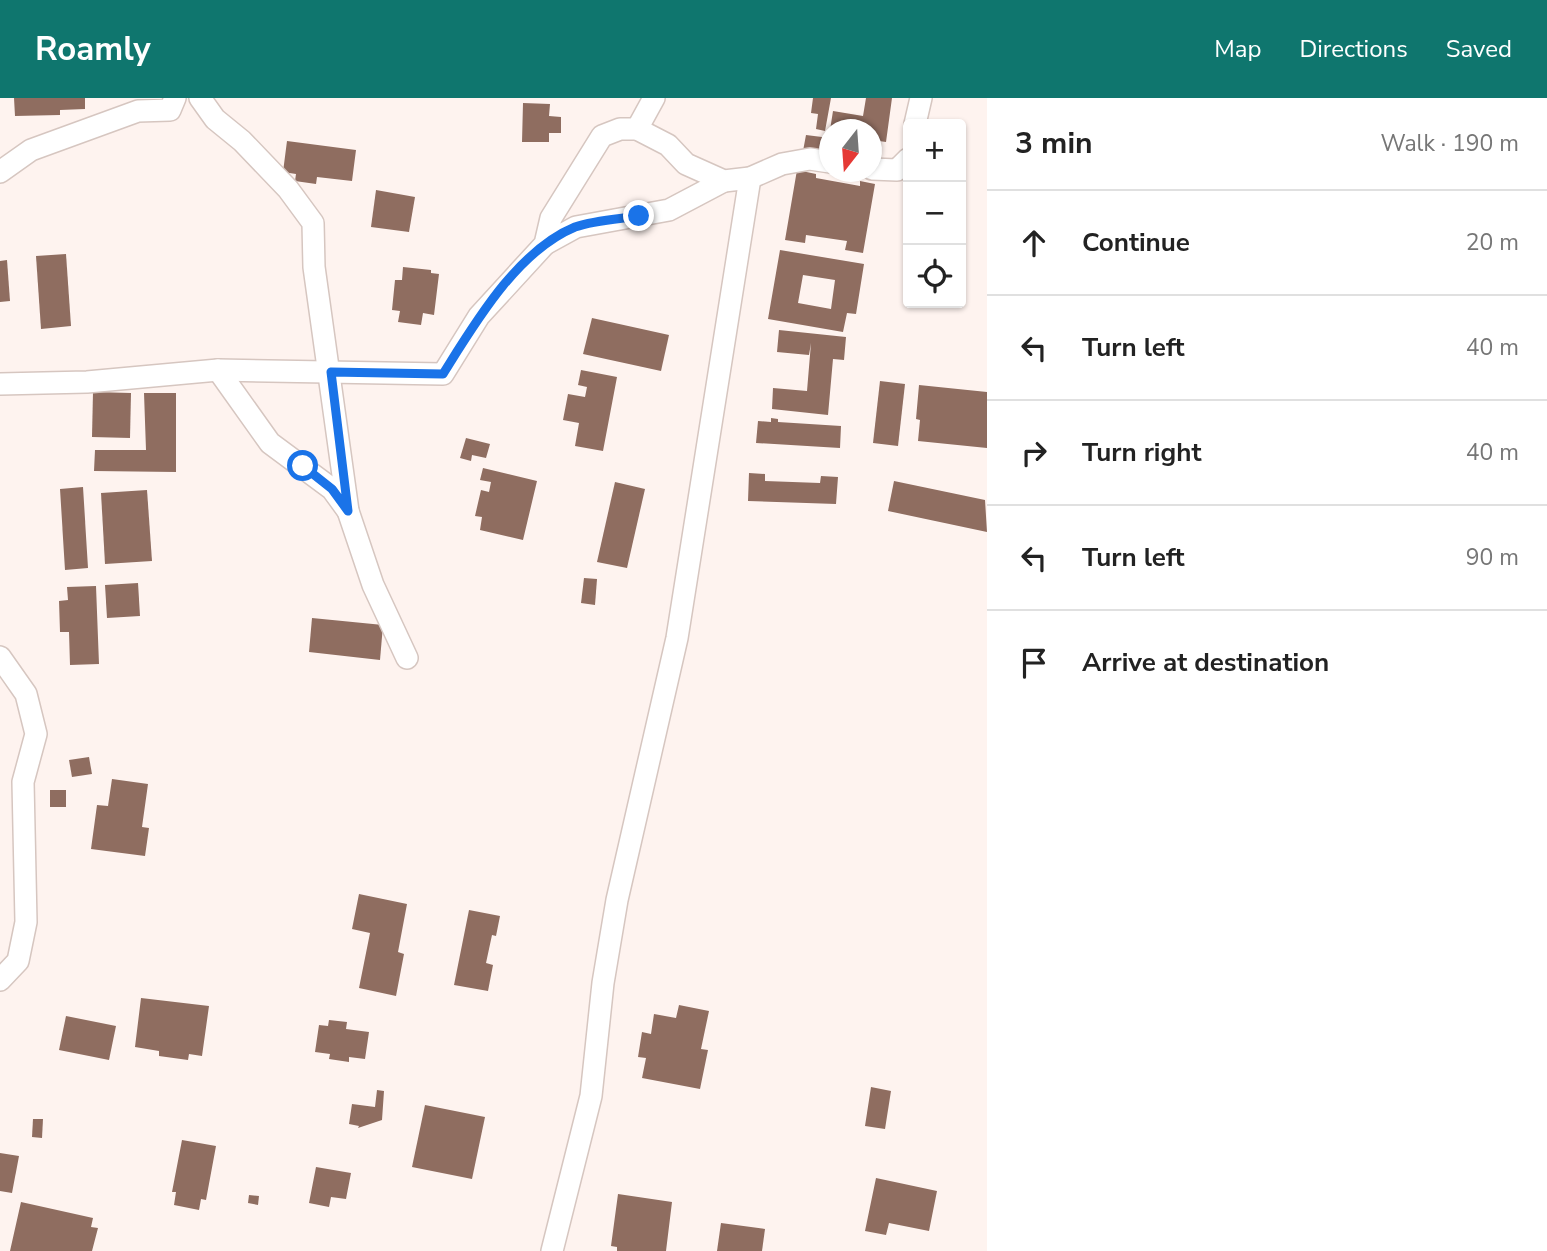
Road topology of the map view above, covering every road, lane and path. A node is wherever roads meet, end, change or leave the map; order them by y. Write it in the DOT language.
graph roads {
  1 [pos="175,98"];
  2 [pos="200,98"];
  3 [pos="654,98"];
  4 [pos="921,98"];
  5 [pos="916,119"];
  6 [pos="637,128"];
  7 [pos="819,160"];
  8 [pos="903,164"];
  9 [pos="882,169"];
  10 [pos="0,172"];
  11 [pos="750,178"];
  12 [pos="724,181"];
  13 [pos="545,244"];
  14 [pos="218,370"];
  15 [pos="331,372"];
  16 [pos="0,384"];
  17 [pos="348,511"];
  18 [pos="0,657"];
  19 [pos="407,658"];
  20 [pos="0,980"];
  21 [pos="552,1251"];
  1 -- 10 [label="street"];
  2 -- 15 [label="street"];
  3 -- 6 [label="street"];
  4 -- 5 [label="street"];
  6 -- 12 [label="street"];
  6 -- 13 [label="street"];
  7 -- 11 [label="street"];
  8 -- 9 [label="street"];
  11 -- 12 [label="street"];
  11 -- 21 [label="street"];
  12 -- 13 [label="street"];
  13 -- 15 [label="street"];
  14 -- 15 [label="street"];
  14 -- 16 [label="street"];
  14 -- 17 [label="street"];
  15 -- 17 [label="street"];
  17 -- 19 [label="street"];
  18 -- 20 [label="street"];
}
